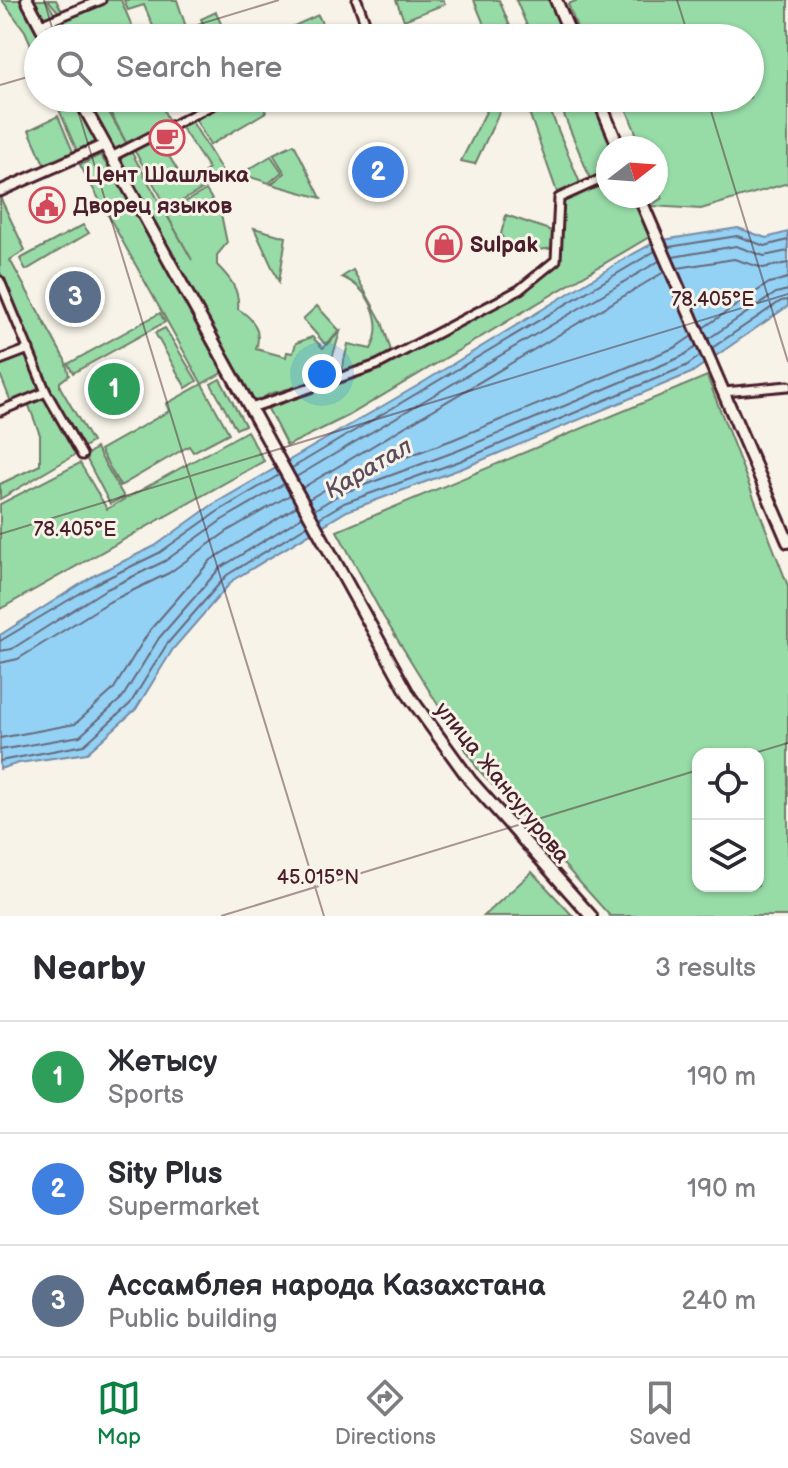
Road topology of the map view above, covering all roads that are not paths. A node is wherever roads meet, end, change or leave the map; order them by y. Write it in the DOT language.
graph roads {
  1 [pos="27,0"];
  2 [pos="101,0"];
  3 [pos="357,0"];
  4 [pos="556,0"];
  5 [pos="39,24"];
  6 [pos="42,24"];
  7 [pos="366,24"];
  8 [pos="566,24"];
  9 [pos="86,112"];
  10 [pos="199,112"];
  11 [pos="604,112"];
  12 [pos="614,136"];
  13 [pos="104,145"];
  14 [pos="111,157"];
  15 [pos="596,181"];
  16 [pos="0,191"];
  17 [pos="644,208"];
  18 [pos="0,281"];
  19 [pos="29,349"];
  20 [pos="0,360"];
  21 [pos="788,386"];
  22 [pos="46,392"];
  23 [pos="724,392"];
  24 [pos="251,408"];
  25 [pos="0,411"];
  26 [pos="82,455"];
  27 [pos="788,542"];
  28 [pos="591,916"];
  1 -- 5 [label="main road"];
  2 -- 6 [label="street"];
  3 -- 7 [label="street"];
  4 -- 8 [label="main road"];
  9 -- 13 [label="main road"];
  10 -- 14 [label="street"];
  11 -- 12 [label="main road"];
  13 -- 14 [label="main road"];
  13 -- 16 [label="street"];
  14 -- 24 [label="main road"];
  15 -- 24 [label="street"];
  17 -- 23 [label="main road"];
  18 -- 19 [label="street"];
  19 -- 20 [label="street"];
  19 -- 22 [label="street"];
  21 -- 23 [label="street"];
  22 -- 25 [label="street"];
  22 -- 26 [label="street"];
  23 -- 27 [label="main road"];
  24 -- 28 [label="main road, улица Жансугурова"];
}
